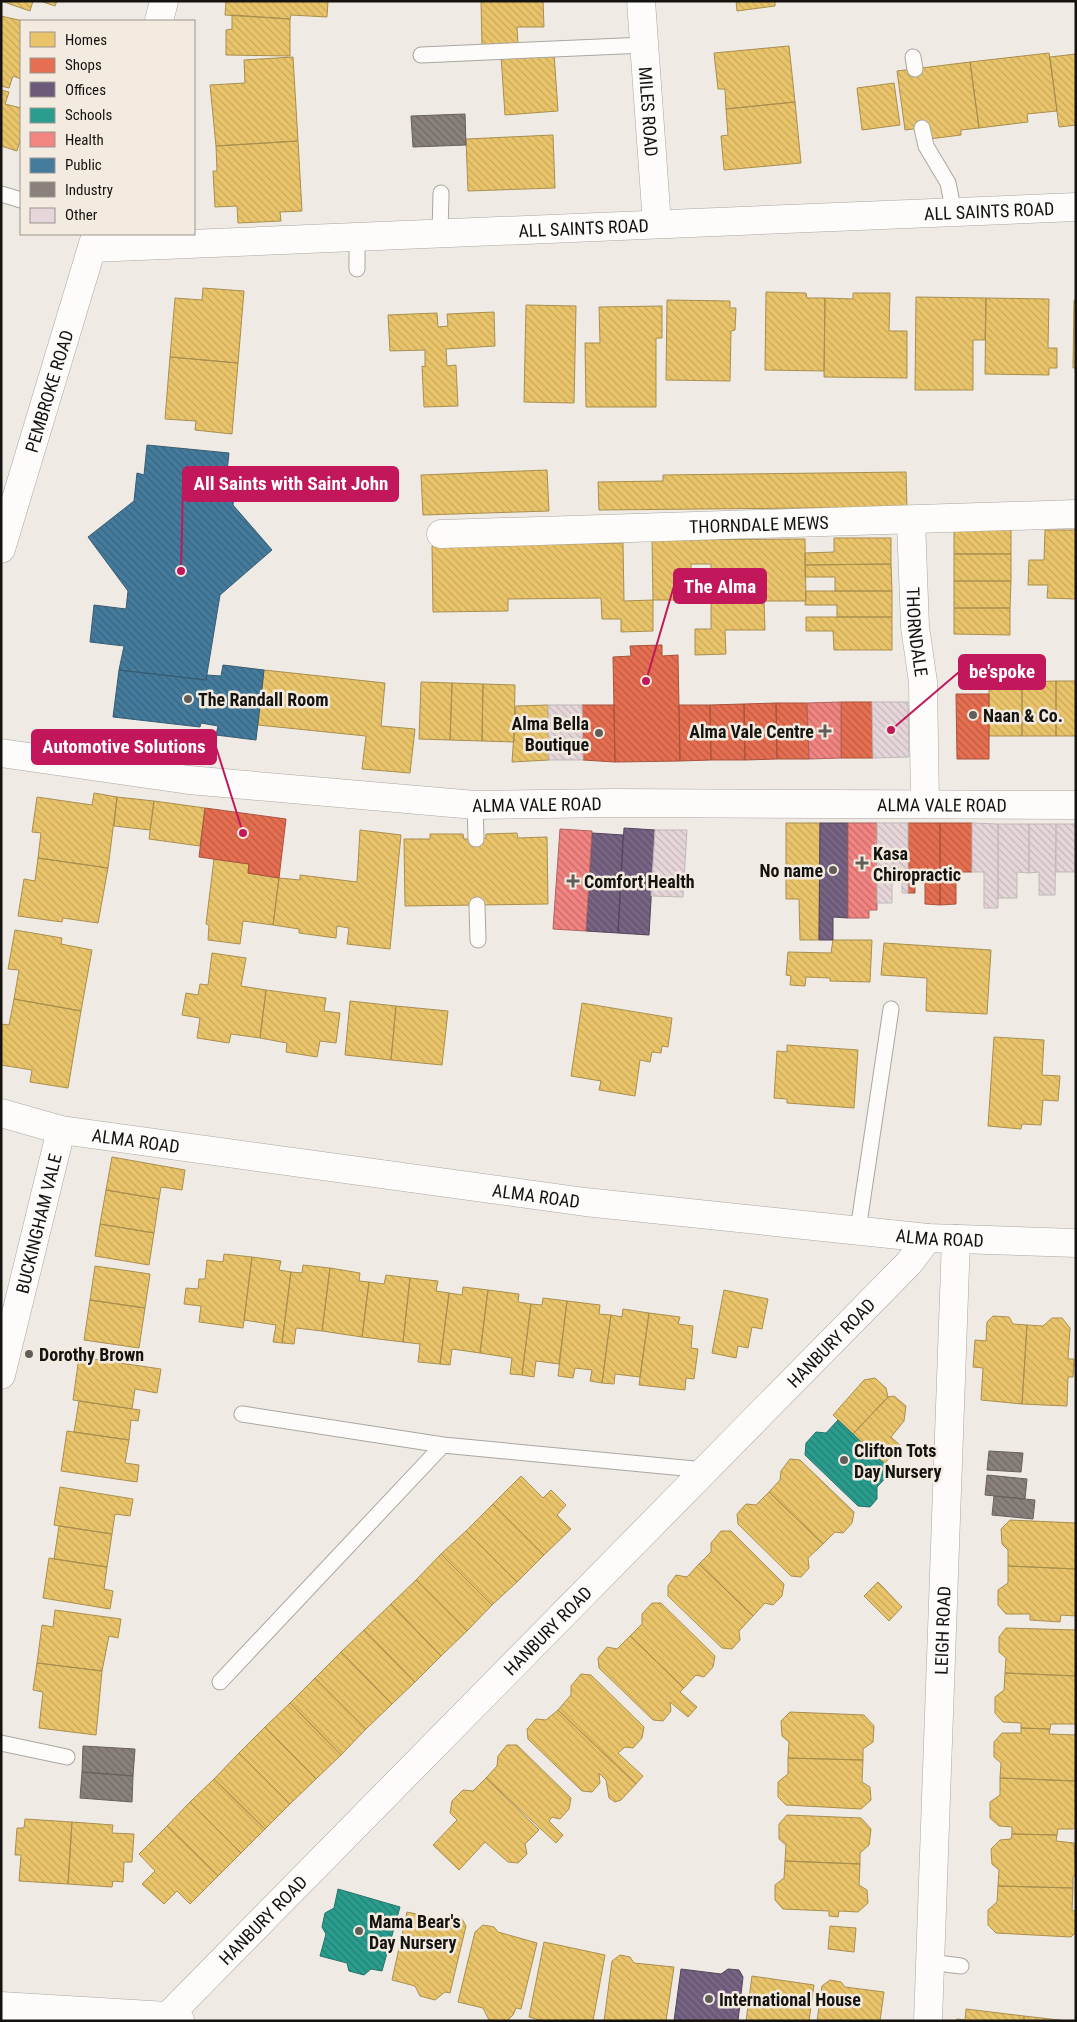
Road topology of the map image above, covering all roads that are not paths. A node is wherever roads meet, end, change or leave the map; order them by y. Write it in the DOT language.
graph roads {
  1 [pos="164,1"];
  2 [pos="641,1"];
  3 [pos="159,20"];
  4 [pos="645,45"];
  5 [pos="421,55"];
  6 [pos="922,128"];
  7 [pos="441,193"];
  8 [pos="1,194"];
  9 [pos="20,200"];
  10 [pos="1076,207"];
  11 [pos="954,213"];
  12 [pos="657,224"];
  13 [pos="440,233"];
  14 [pos="357,236"];
  15 [pos="94,241"];
  16 [pos="357,269"];
  17 [pos="1076,514"];
  18 [pos="911,521"];
  19 [pos="442,534"];
  20 [pos="1,549"];
  21 [pos="1,752"];
  22 [pos="925,804"];
  23 [pos="1076,805"];
  24 [pos="475,806"];
  25 [pos="476,839"];
  26 [pos="477,905"];
  27 [pos="478,940"];
  28 [pos="891,1009"];
  29 [pos="1,1113"];
  30 [pos="61,1130"];
  31 [pos="858,1230"];
  32 [pos="928,1238"];
  33 [pos="956,1239"];
  34 [pos="1076,1243"];
  35 [pos="1,1375"];
  36 [pos="242,1414"];
  37 [pos="443,1444"];
  38 [pos="705,1470"];
  39 [pos="220,1682"];
  40 [pos="1,1743"];
  41 [pos="67,1757"];
  42 [pos="929,1962"];
  43 [pos="961,1966"];
  44 [pos="1,2006"];
  45 [pos="171,2019"];
  46 [pos="928,2021"];
  1 -- 3 [label="street"];
  2 -- 4 [label="street, MILES ROAD"];
  4 -- 5 [label="lane"];
  4 -- 12 [label="street, MILES ROAD"];
  6 -- 11 [label="lane"];
  7 -- 13 [label="lane"];
  8 -- 9 [label="lane"];
  10 -- 11 [label="street, ALL SAINTS ROAD"];
  11 -- 12 [label="street, ALL SAINTS ROAD"];
  12 -- 13 [label="street, ALL SAINTS ROAD"];
  13 -- 14 [label="street, ALL SAINTS ROAD"];
  14 -- 15 [label="street, ALL SAINTS ROAD"];
  14 -- 16 [label="lane"];
  15 -- 20 [label="street, PEMBROKE ROAD"];
  17 -- 18 [label="street, THORNDALE MEWS"];
  18 -- 19 [label="street, THORNDALE MEWS"];
  18 -- 22 [label="street, THORNDALE"];
  21 -- 24 [label="street, ALMA VALE ROAD"];
  22 -- 23 [label="street, ALMA VALE ROAD"];
  22 -- 24 [label="street, ALMA VALE ROAD"];
  24 -- 25 [label="lane"];
  26 -- 27 [label="lane"];
  28 -- 31 [label="lane"];
  29 -- 30 [label="street, ALMA ROAD"];
  30 -- 31 [label="street, ALMA ROAD"];
  30 -- 35 [label="street, BUCKINGHAM VALE"];
  31 -- 32 [label="street, ALMA ROAD"];
  32 -- 33 [label="street, ALMA ROAD"];
  32 -- 38 [label="street, HANBURY ROAD"];
  33 -- 34 [label="street, ALMA ROAD"];
  33 -- 42 [label="street, LEIGH ROAD"];
  36 -- 37 [label="lane"];
  37 -- 38 [label="lane"];
  37 -- 39 [label="lane"];
  38 -- 45 [label="street, HANBURY ROAD"];
  40 -- 41 [label="lane"];
  42 -- 43 [label="lane"];
  42 -- 46 [label="street, LEIGH ROAD"];
  44 -- 45 [label="street"];
}
